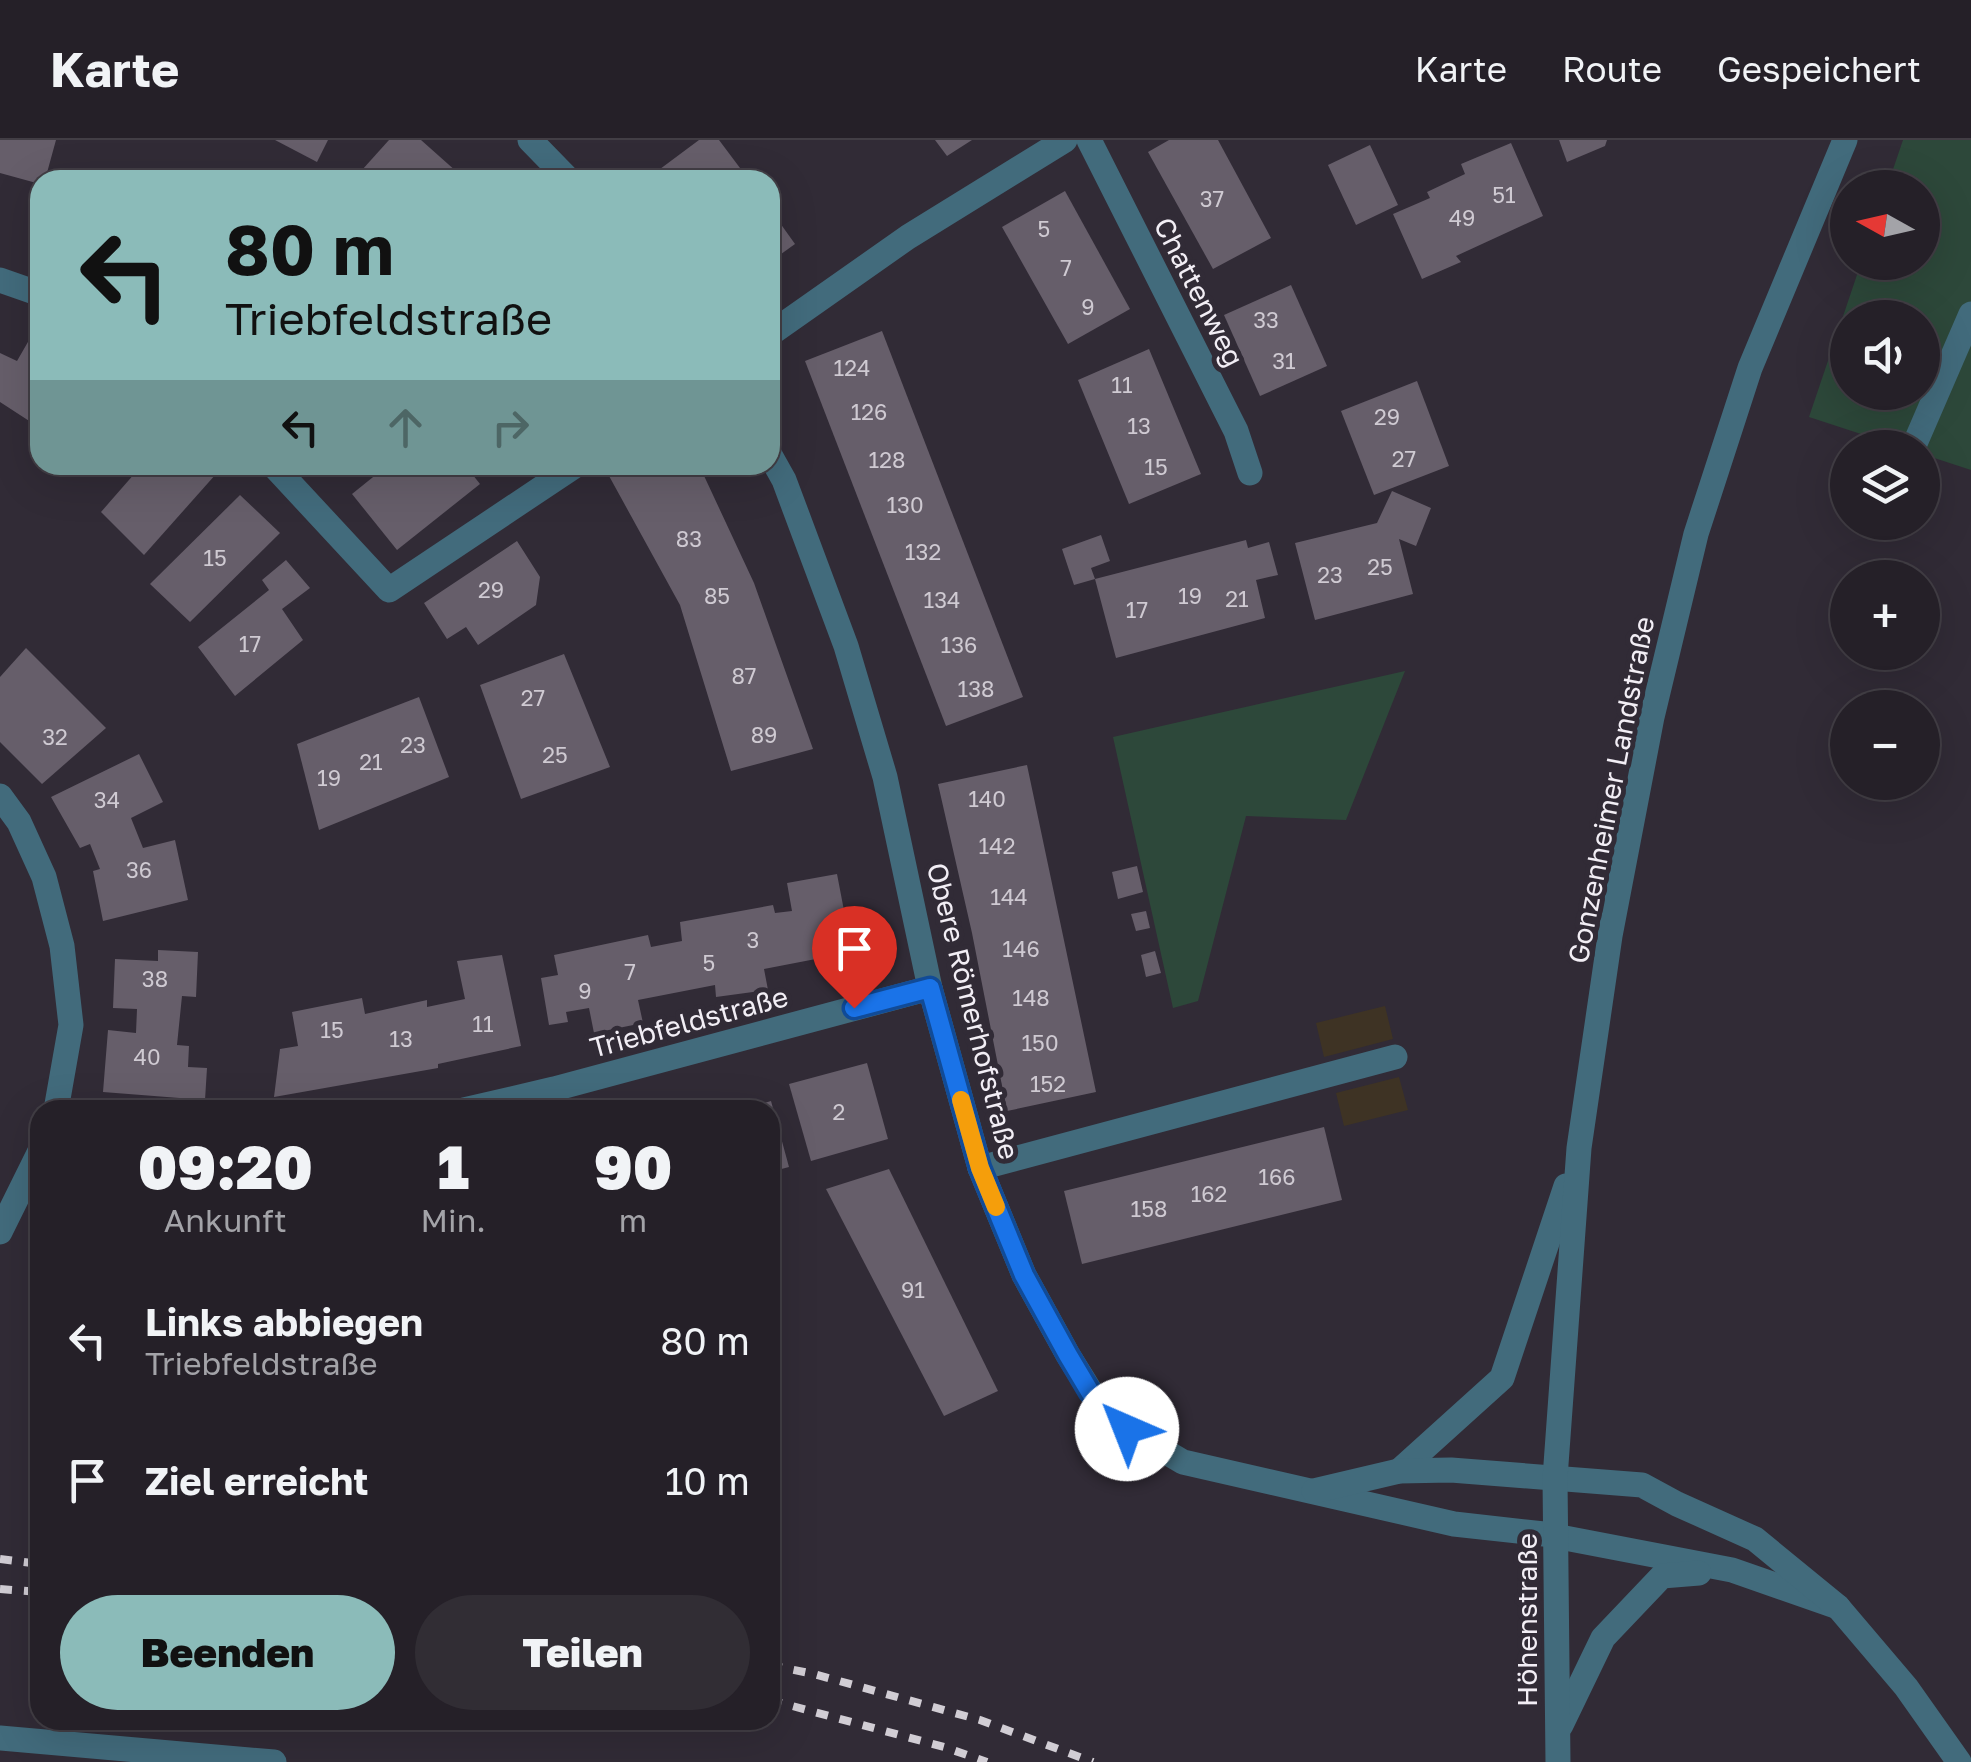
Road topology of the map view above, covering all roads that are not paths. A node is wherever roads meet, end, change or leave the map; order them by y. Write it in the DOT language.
graph roads {
  1 [pos="530,140"];
  2 [pos="1065,140"];
  3 [pos="1089,140"];
  4 [pos="1845,140"];
  5 [pos="559,170"];
  6 [pos="0,280"];
  7 [pos="30,290"];
  8 [pos="1971,314"];
  9 [pos="780,327"];
  10 [pos="1921,430"];
  11 [pos="780,473"];
  12 [pos="1250,473"];
  13 [pos="283,475"];
  14 [pos="561,475"];
  15 [pos="0,796"];
  16 [pos="930,988"];
  17 [pos="1395,1057"];
  18 [pos="58,1100"];
  19 [pos="505,1100"];
  20 [pos="1579,1148"];
  21 [pos="980,1168"];
  22 [pos="30,1172"];
  23 [pos="0,1232"];
  24 [pos="1399,1471"];
  25 [pos="1556,1478"];
  26 [pos="1310,1492"];
  27 [pos="1550,1536"];
  28 [pos="1732,1570"];
  29 [pos="1838,1606"];
  30 [pos="1557,1734"];
  31 [pos="0,1738"];
  32 [pos="274,1762"];
  33 [pos="1558,1762"];
  34 [pos="1959,1762"];
  1 -- 5 [label="street"];
  2 -- 9 [label="street"];
  3 -- 12 [label="street, Chattenweg"];
  4 -- 20 [label="street, Gonzenheimer Landstraße"];
  6 -- 7 [label="street"];
  8 -- 10 [label="street"];
  11 -- 16 [label="street, Obere Römerhofstraße"];
  13 -- 14 [label="street"];
  15 -- 18 [label="street"];
  16 -- 19 [label="street, Triebfeldstraße"];
  16 -- 21 [label="street, Obere Römerhofstraße"];
  17 -- 21 [label="street"];
  20 -- 24 [label="street, Obere Römerhofstraße"];
  20 -- 25 [label="street, Gonzenheimer Landstraße"];
  21 -- 26 [label="street, Obere Römerhofstraße"];
  22 -- 23 [label="street"];
  24 -- 25 [label="street, Obere Römerhofstraße"];
  24 -- 26 [label="street, Obere Römerhofstraße"];
  25 -- 27 [label="street, Höhenstraße"];
  25 -- 29 [label="street, Obere Römerhofstraße"];
  26 -- 27 [label="street, Obere Römerhofstraße"];
  27 -- 28 [label="street, Obere Römerhofstraße"];
  27 -- 30 [label="street, Höhenstraße"];
  28 -- 29 [label="street, Obere Römerhofstraße"];
  28 -- 30 [label="street"];
  29 -- 34 [label="street, Obere Römerhofstraße"];
  30 -- 33 [label="street, Höhenstraße"];
  31 -- 32 [label="street"];
}
